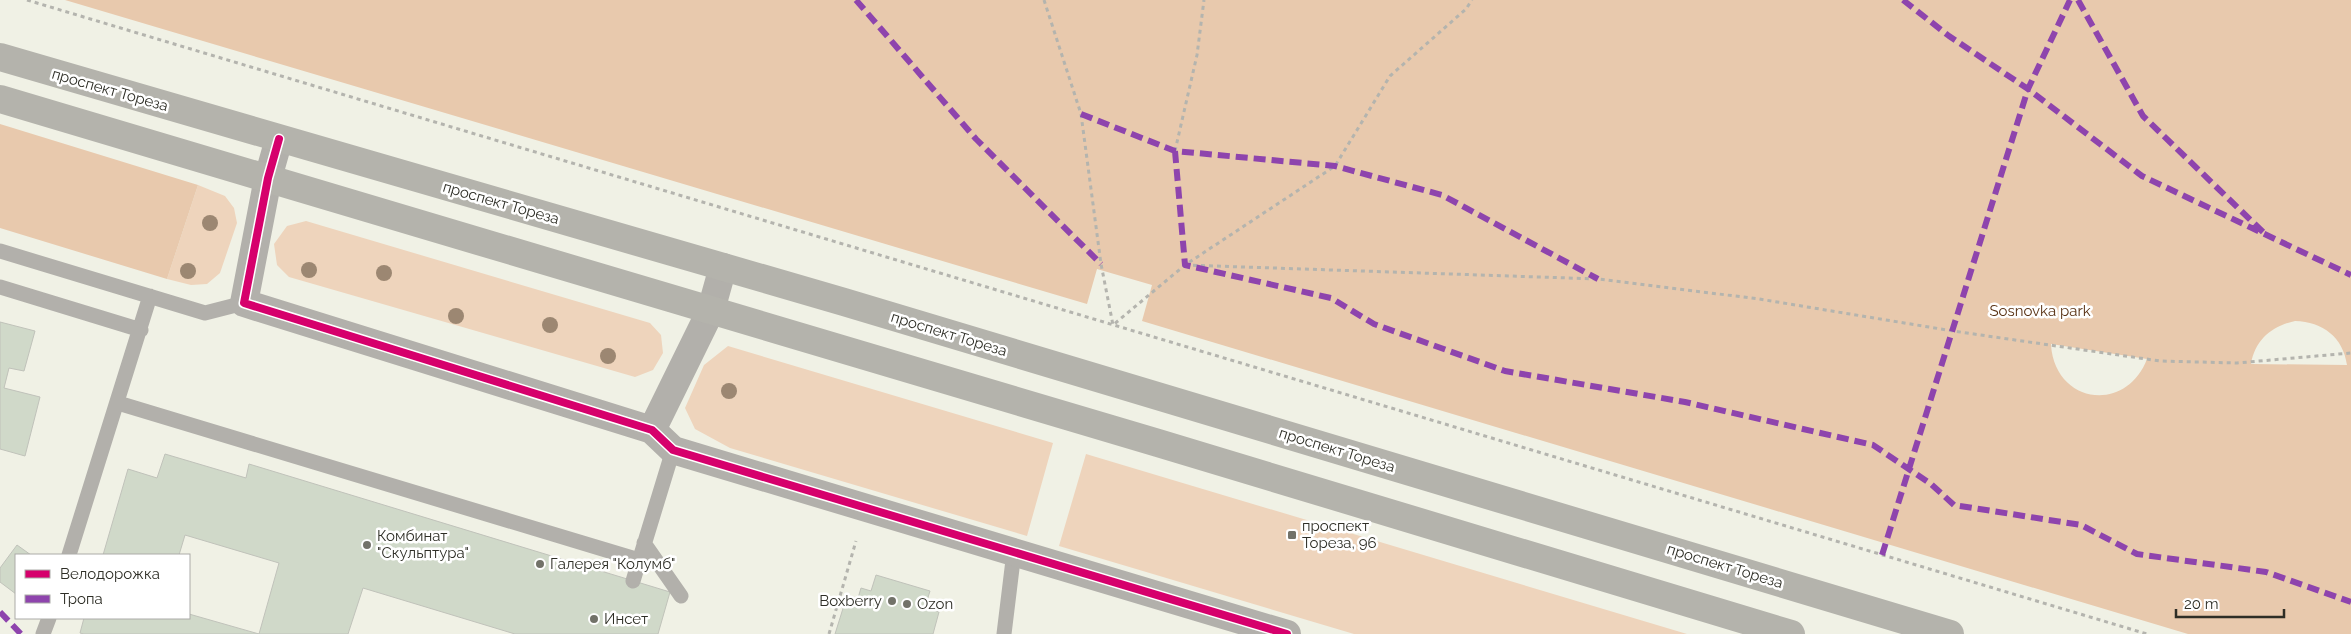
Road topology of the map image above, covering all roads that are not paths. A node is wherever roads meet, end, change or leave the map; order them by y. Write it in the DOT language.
graph roads {
  1 [pos="0,57"];
  2 [pos="0,99"];
  3 [pos="278,139"];
  4 [pos="268,178"];
  5 [pos="0,251"];
  6 [pos="724,267"];
  7 [pos="0,287"];
  8 [pos="150,296"];
  9 [pos="244,303"];
  10 [pos="711,310"];
  11 [pos="141,330"];
  12 [pos="118,402"];
  13 [pos="652,430"];
  14 [pos="673,450"];
  15 [pos="644,543"];
  16 [pos="1014,552"];
  17 [pos="69,554"];
  18 [pos="639,560"];
  19 [pos="633,581"];
  20 [pos="681,596"];
  21 [pos="49,619"];
  22 [pos="44,634"];
  23 [pos="1004,634"];
  24 [pos="1287,634"];
  25 [pos="1791,634"];
  26 [pos="1950,634"];
  1 -- 3 [label="main road, проспект Тореза"];
  2 -- 4 [label="main road"];
  3 -- 4 [label="street"];
  3 -- 6 [label="main road, проспект Тореза"];
  4 -- 9 [label="street"];
  4 -- 10 [label="main road"];
  5 -- 8 [label="lane"];
  6 -- 10 [label="street"];
  6 -- 26 [label="main road, проспект Тореза"];
  7 -- 11 [label="lane"];
  8 -- 9 [label="lane"];
  8 -- 11 [label="lane"];
  9 -- 13 [label="street"];
  10 -- 13 [label="street"];
  10 -- 25 [label="main road"];
  11 -- 12 [label="lane"];
  12 -- 17 [label="lane"];
  12 -- 18 [label="lane"];
  13 -- 14 [label="street"];
  14 -- 15 [label="lane"];
  14 -- 16 [label="street"];
  15 -- 18 [label="lane"];
  15 -- 20 [label="lane"];
  16 -- 23 [label="lane"];
  16 -- 24 [label="street"];
  18 -- 19 [label="lane"];
  21 -- 22 [label="lane"];
}
